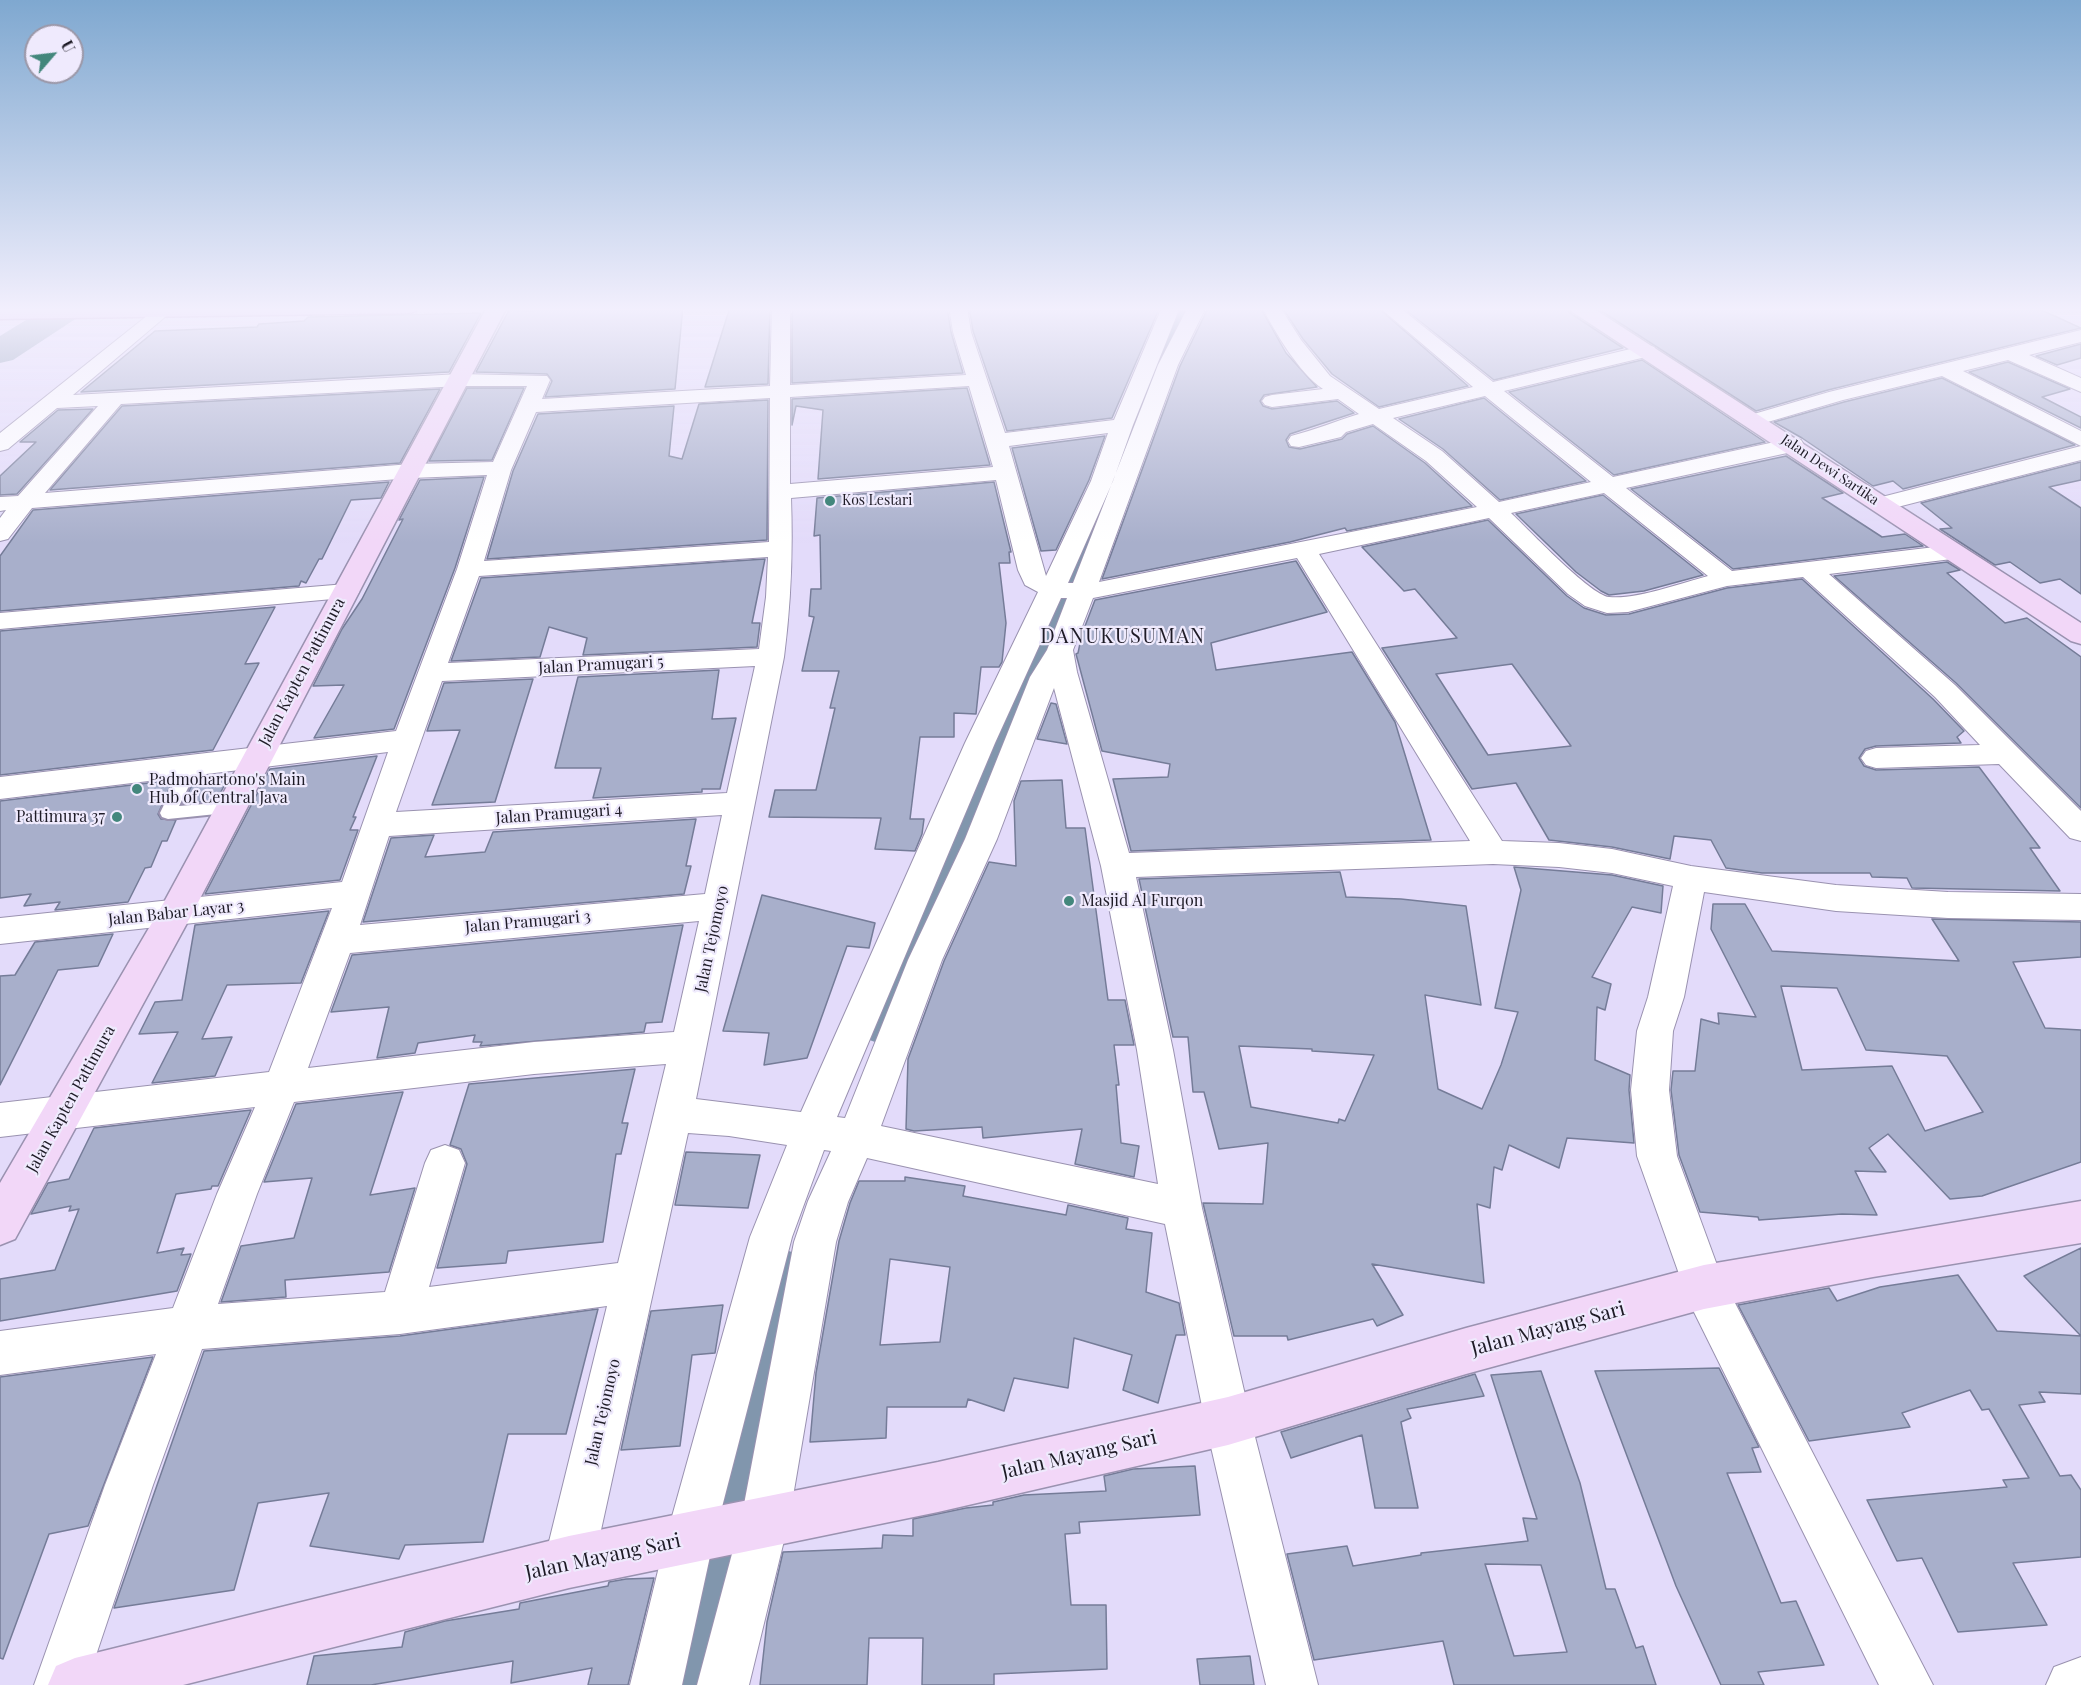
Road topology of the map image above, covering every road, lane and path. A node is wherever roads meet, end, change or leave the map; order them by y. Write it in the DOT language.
graph roads {
  1 [pos="71,386"];
  2 [pos="363,386"];
  3 [pos="457,386"];
  4 [pos="538,386"];
  5 [pos="778,386"];
  6 [pos="883,386"];
  7 [pos="978,386"];
  8 [pos="1138,386"];
  9 [pos="1160,386"];
  10 [pos="1330,386"];
  11 [pos="1485,386"];
  12 [pos="1498,386"];
  13 [pos="1701,386"];
  14 [pos="1877,386"];
  15 [pos="1976,386"];
  16 [pos="1488,388"];
  17 [pos="778,392"];
  18 [pos="1340,393"];
  19 [pos="114,400"];
  20 [pos="1272,401"];
  21 [pos="51,402"];
  22 [pos="529,406"];
  23 [pos="1377,416"];
  24 [pos="1754,420"];
  25 [pos="1122,424"];
  26 [pos="2081,440"];
  27 [pos="997,441"];
  28 [pos="1299,441"];
  29 [pos="0,444"];
  30 [pos="1793,445"];
  31 [pos="2075,458"];
  32 [pos="501,468"];
  33 [pos="411,471"];
  34 [pos="1004,472"];
  35 [pos="1610,487"];
  36 [pos="779,492"];
  37 [pos="24,503"];
  38 [pos="0,504"];
  39 [pos="1882,504"];
  40 [pos="1494,511"];
  41 [pos="0,534"];
  42 [pos="781,549"];
  43 [pos="1304,550"];
  44 [pos="1952,552"];
  45 [pos="469,569"];
  46 [pos="1810,570"];
  47 [pos="1727,579"];
  48 [pos="1067,590"];
  49 [pos="346,592"];
  50 [pos="0,621"];
  51 [pos="2081,635"];
  52 [pos="1060,650"];
  53 [pos="771,657"];
  54 [pos="431,673"];
  55 [pos="407,740"];
  56 [pos="2007,754"];
  57 [pos="1876,758"];
  58 [pos="255,759"];
  59 [pos="183,782"];
  60 [pos="0,788"];
  61 [pos="741,803"];
  62 [pos="230,808"];
  63 [pos="377,825"];
  64 [pos="2081,830"];
  65 [pos="1493,852"];
  66 [pos="1117,866"];
  67 [pos="1691,878"];
  68 [pos="352,893"];
  69 [pos="719,906"];
  70 [pos="2081,907"];
  71 [pos="175,914"];
  72 [pos="0,931"];
  73 [pos="338,941"];
  74 [pos="689,1047"];
  75 [pos="282,1088"];
  76 [pos="65,1110"];
  77 [pos="672,1115"];
  78 [pos="0,1120"];
  79 [pos="833,1134"];
  80 [pos="445,1163"];
  81 [pos="1182,1208"];
  82 [pos="2081,1222"];
  83 [pos="0,1224"];
  84 [pos="632,1282"];
  85 [pos="1704,1287"];
  86 [pos="400,1312"];
  87 [pos="187,1328"];
  88 [pos="0,1353"];
  89 [pos="1228,1421"];
  90 [pos="756,1522"];
  91 [pos="692,1538"];
  92 [pos="569,1562"];
  93 [pos="2081,1683"];
  94 [pos="60,1685"];
  95 [pos="75,1685"];
  96 [pos="656,1685"];
  97 [pos="723,1685"];
  98 [pos="1292,1685"];
  99 [pos="1907,1685"];
  100 [pos="2072,1685"];
  1 -- 21 [label="street"];
  2 -- 19 [label="street"];
  3 -- 33 [label="main road, Jalan Kapten Pattimura"];
  4 -- 22 [label="street"];
  5 -- 17 [label="street, Jalan Tejomoyo"];
  6 -- 17 [label="street"];
  7 -- 27 [label="street"];
  8 -- 25 [label="street"];
  9 -- 48 [label="street"];
  10 -- 18 [label="street"];
  11 -- 16 [label="street"];
  12 -- 16 [label="street"];
  13 -- 24 [label="main road, Jalan Dewi Sartika"];
  14 -- 24 [label="street"];
  15 -- 26 [label="street"];
  16 -- 23 [label="street"];
  16 -- 35 [label="street"];
  17 -- 22 [label="street"];
  17 -- 36 [label="street, Jalan Tejomoyo"];
  18 -- 20 [label="street"];
  18 -- 23 [label="street"];
  19 -- 21 [label="street"];
  19 -- 37 [label="street"];
  21 -- 29 [label="street"];
  22 -- 32 [label="street"];
  23 -- 28 [label="street"];
  23 -- 40 [label="street"];
  24 -- 30 [label="main road, Jalan Dewi Sartika"];
  25 -- 27 [label="street"];
  25 -- 48 [label="street"];
  27 -- 34 [label="street"];
  30 -- 35 [label="street"];
  30 -- 39 [label="main road, Jalan Dewi Sartika"];
  31 -- 39 [label="street"];
  32 -- 33 [label="street"];
  32 -- 45 [label="street"];
  33 -- 37 [label="street"];
  33 -- 49 [label="main road, Jalan Kapten Pattimura"];
  34 -- 36 [label="street"];
  34 -- 48 [label="street"];
  35 -- 40 [label="street"];
  35 -- 47 [label="street"];
  36 -- 42 [label="street, Jalan Tejomoyo"];
  37 -- 38 [label="street"];
  37 -- 41 [label="street"];
  39 -- 44 [label="main road, Jalan Dewi Sartika"];
  40 -- 43 [label="street"];
  40 -- 47 [label="street"];
  42 -- 45 [label="street"];
  42 -- 53 [label="street, Jalan Tejomoyo"];
  43 -- 48 [label="street"];
  43 -- 65 [label="street"];
  44 -- 46 [label="street"];
  44 -- 51 [label="main road, Jalan Dewi Sartika"];
  45 -- 54 [label="street"];
  46 -- 47 [label="street"];
  46 -- 56 [label="street"];
  48 -- 52 [label="street"];
  48 -- 79 [label="street"];
  49 -- 50 [label="street"];
  49 -- 58 [label="main road, Jalan Kapten Pattimura"];
  52 -- 66 [label="street"];
  52 -- 79 [label="street"];
  53 -- 54 [label="street, Jalan Pramugari 5"];
  53 -- 61 [label="street, Jalan Tejomoyo"];
  54 -- 55 [label="street"];
  55 -- 58 [label="street"];
  55 -- 63 [label="street"];
  56 -- 57 [label="street"];
  56 -- 64 [label="street"];
  58 -- 60 [label="street"];
  58 -- 62 [label="main road, Jalan Kapten Pattimura"];
  59 -- 62 [label="lane"];
  61 -- 63 [label="street, Jalan Pramugari 4"];
  61 -- 69 [label="street, Jalan Tejomoyo"];
  62 -- 71 [label="main road, Jalan Kapten Pattimura"];
  63 -- 68 [label="street"];
  65 -- 66 [label="street"];
  65 -- 67 [label="street"];
  66 -- 81 [label="street"];
  67 -- 70 [label="street"];
  67 -- 85 [label="street"];
  68 -- 71 [label="street, Jalan Babar Layar 3"];
  68 -- 73 [label="street"];
  69 -- 73 [label="street, Jalan Pramugari 3"];
  69 -- 74 [label="street, Jalan Tejomoyo"];
  71 -- 72 [label="street, Jalan Babar Layar 3"];
  71 -- 76 [label="main road, Jalan Kapten Pattimura"];
  73 -- 75 [label="street"];
  74 -- 75 [label="street"];
  74 -- 77 [label="street, Jalan Tejomoyo"];
  75 -- 76 [label="street"];
  75 -- 87 [label="street"];
  76 -- 78 [label="street"];
  76 -- 83 [label="main road, Jalan Kapten Pattimura"];
  77 -- 79 [label="street"];
  77 -- 84 [label="street, Jalan Tejomoyo"];
  79 -- 81 [label="street"];
  79 -- 90 [label="street"];
  79 -- 91 [label="street"];
  80 -- 86 [label="street"];
  81 -- 89 [label="street"];
  82 -- 85 [label="main road, Jalan Mayang Sari"];
  84 -- 86 [label="street"];
  84 -- 92 [label="street, Jalan Tejomoyo"];
  85 -- 89 [label="main road, Jalan Mayang Sari"];
  85 -- 99 [label="street"];
  86 -- 87 [label="street"];
  87 -- 88 [label="street"];
  87 -- 94 [label="street"];
  89 -- 90 [label="main road, Jalan Mayang Sari"];
  89 -- 98 [label="street"];
  90 -- 91 [label="main road, Jalan Mayang Sari"];
  90 -- 97 [label="street"];
  91 -- 92 [label="main road, Jalan Mayang Sari"];
  91 -- 96 [label="street"];
  92 -- 95 [label="main road, Jalan Mayang Sari"];
  93 -- 100 [label="street"];
}
